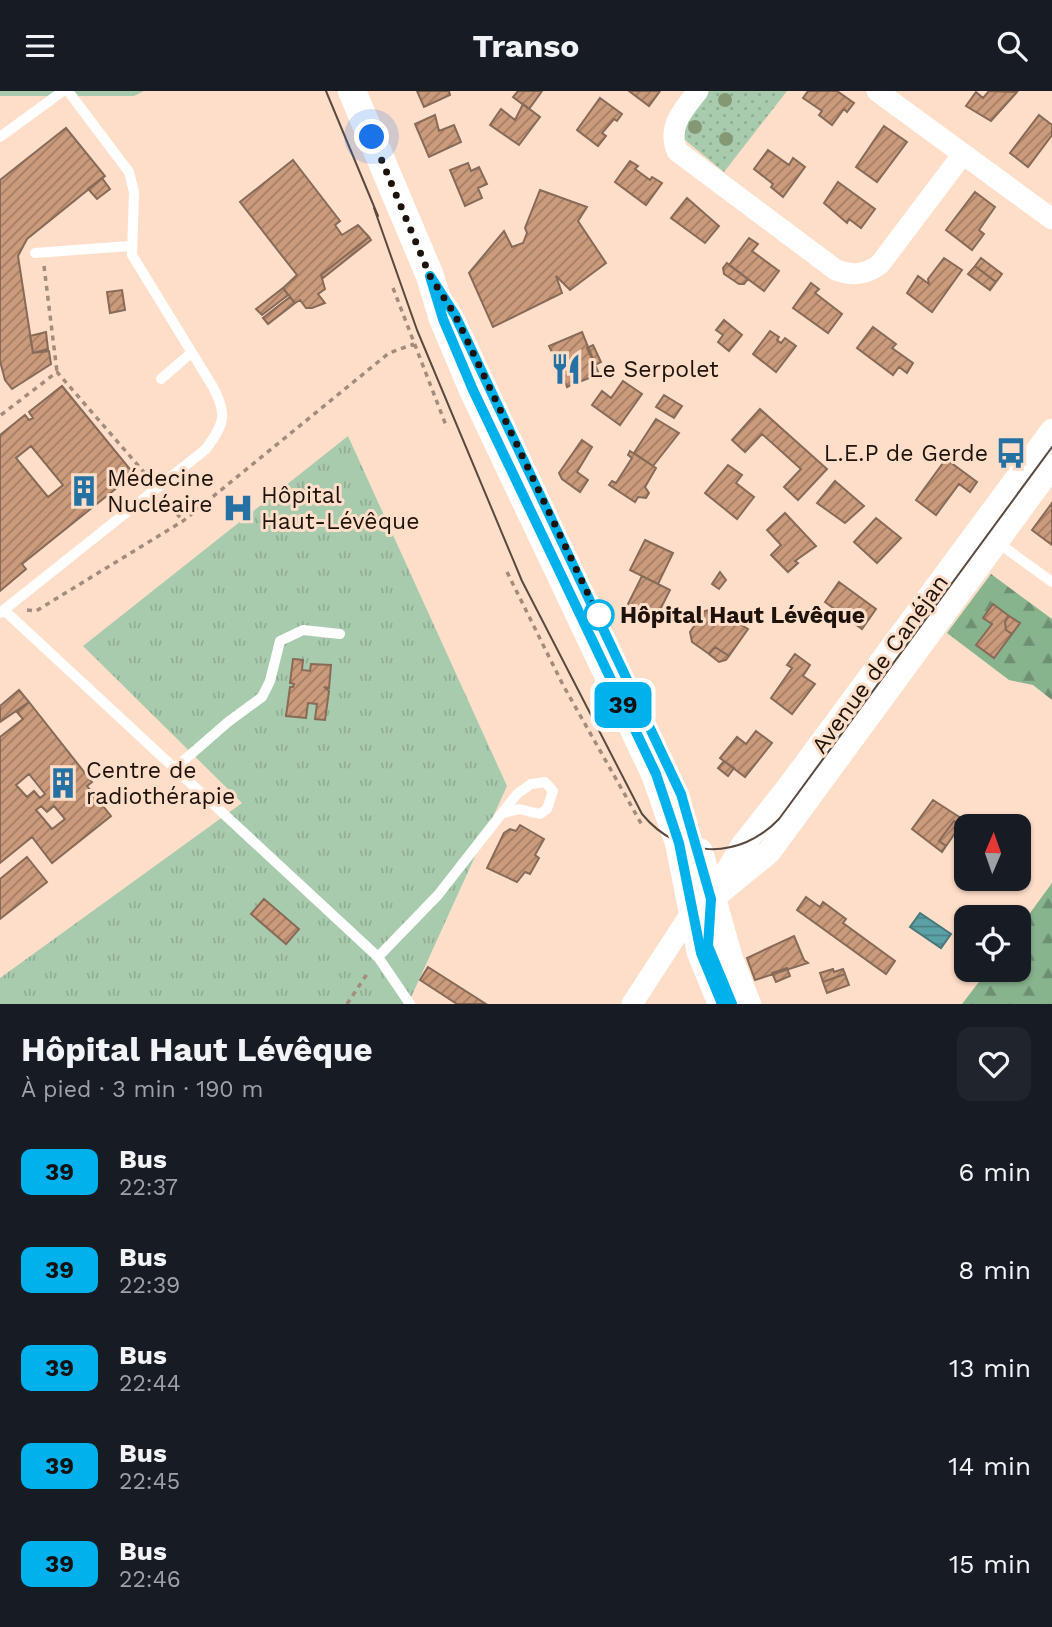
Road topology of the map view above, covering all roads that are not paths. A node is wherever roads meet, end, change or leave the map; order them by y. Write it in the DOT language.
graph roads {
  1 [pos="66,91"];
  2 [pos="352,91"];
  3 [pos="698,91"];
  4 [pos="877,91"];
  5 [pos="0,137"];
  6 [pos="963,154"];
  7 [pos="1052,219"];
  8 [pos="130,246"];
  9 [pos="35,253"];
  10 [pos="191,353"];
  11 [pos="160,379"];
  12 [pos="1052,431"];
  13 [pos="1052,466"];
  14 [pos="997,542"];
  15 [pos="1052,582"];
  16 [pos="4,612"];
  17 [pos="340,634"];
  18 [pos="174,769"];
  19 [pos="504,813"];
  20 [pos="702,905"];
  21 [pos="378,957"];
  22 [pos="411,1004"];
  23 [pos="632,1004"];
  24 [pos="722,1004"];
  25 [pos="732,1004"];
  26 [pos="747,1004"];
  1 -- 5 [label="lane"];
  1 -- 8 [label="lane"];
  2 -- 20 [label="main road"];
  3 -- 6 [label="street"];
  4 -- 6 [label="street"];
  6 -- 7 [label="street"];
  8 -- 9 [label="lane"];
  8 -- 10 [label="lane"];
  10 -- 11 [label="lane"];
  10 -- 16 [label="lane"];
  12 -- 20 [label="street, Avenue de Canéjan"];
  13 -- 14 [label="street, Avenue de Canéjan"];
  14 -- 15 [label="lane"];
  14 -- 20 [label="street, Avenue de Canéjan"];
  16 -- 18 [label="lane"];
  17 -- 18 [label="lane"];
  18 -- 21 [label="lane"];
  19 -- 21 [label="lane"];
  20 -- 23 [label="street, Avenue de Canéjan"];
  20 -- 24 [label="main road"];
  20 -- 25 [label="lane"];
  20 -- 26 [label="main road"];
  21 -- 22 [label="lane"];
}
